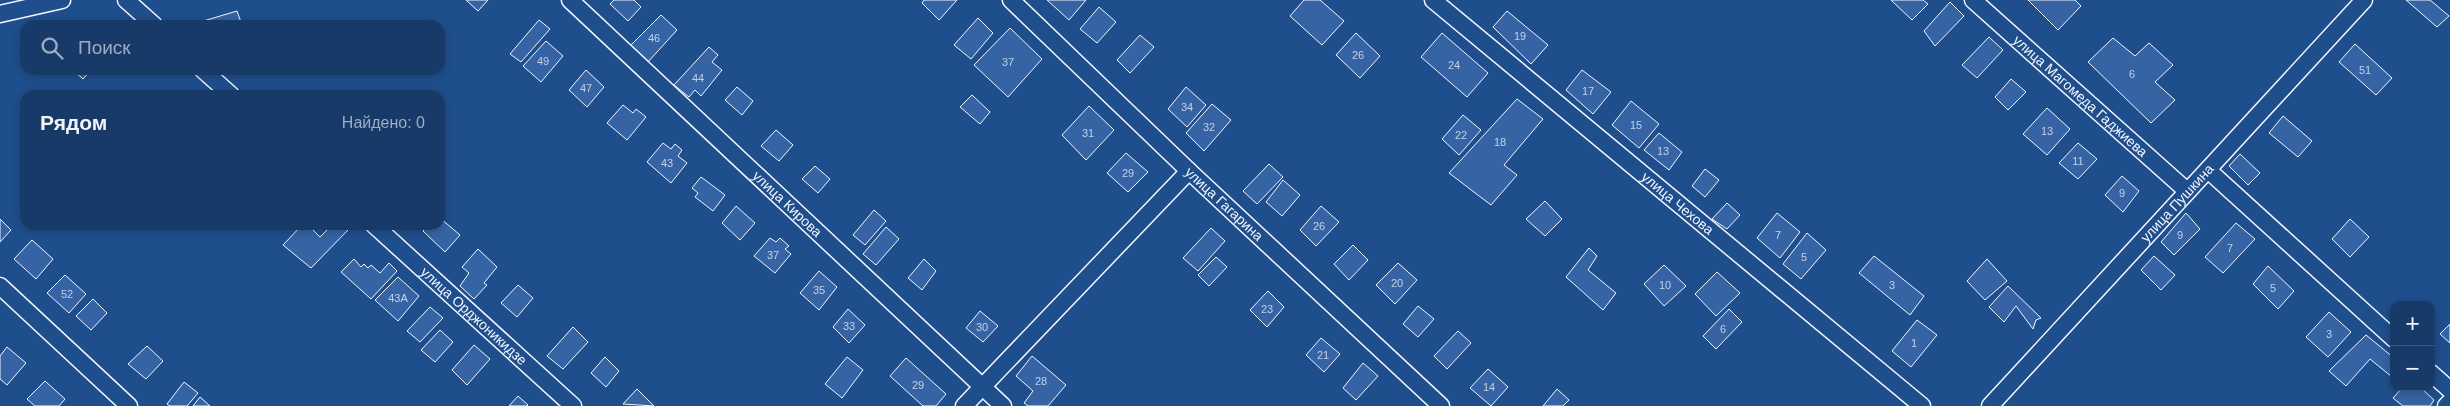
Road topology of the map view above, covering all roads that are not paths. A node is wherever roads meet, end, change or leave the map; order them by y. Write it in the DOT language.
graph roads {
  1 [pos="62,0"];
  2 [pos="126,0"];
  3 [pos="570,0"];
  4 [pos="1011,0"];
  5 [pos="1432,0"];
  6 [pos="1973,0"];
  7 [pos="2364,0"];
  8 [pos="0,14"];
  9 [pos="148,20"];
  10 [pos="209,75"];
  11 [pos="225,90"];
  12 [pos="2208,170"];
  13 [pos="1188,171"];
  14 [pos="2187,191"];
  15 [pos="379,230"];
  16 [pos="0,286"];
  17 [pos="2390,335"];
  18 [pos="2435,377"];
  19 [pos="982,387"];
  20 [pos="2450,390"];
  21 [pos="2450,402"];
  22 [pos="129,406"];
  23 [pos="573,406"];
  24 [pos="964,406"];
  25 [pos="1003,406"];
  26 [pos="1441,406"];
  27 [pos="1922,406"];
  28 [pos="1990,406"];
  29 [pos="2446,406"];
  1 -- 8 [label="street"];
  2 -- 9 [label="street"];
  3 -- 19 [label="street, улица Кирова"];
  4 -- 13 [label="street, улица Гагарина"];
  5 -- 27 [label="street, улица Чехова"];
  6 -- 14 [label="street, улица Магомеда Гаджиева"];
  7 -- 12 [label="street, улица Пушкина"];
  10 -- 11 [label="street"];
  12 -- 14 [label="street, улица Пушкина"];
  12 -- 17 [label="street"];
  13 -- 19 [label="street"];
  13 -- 26 [label="street, улица Гагарина"];
  14 -- 28 [label="street, улица Пушкина"];
  15 -- 23 [label="street, улица Орджоникидзе"];
  16 -- 22 [label="street"];
  18 -- 20 [label="street"];
  19 -- 24 [label="street"];
  19 -- 25 [label="street, улица Кирова"];
  21 -- 29 [label="street"];
}
